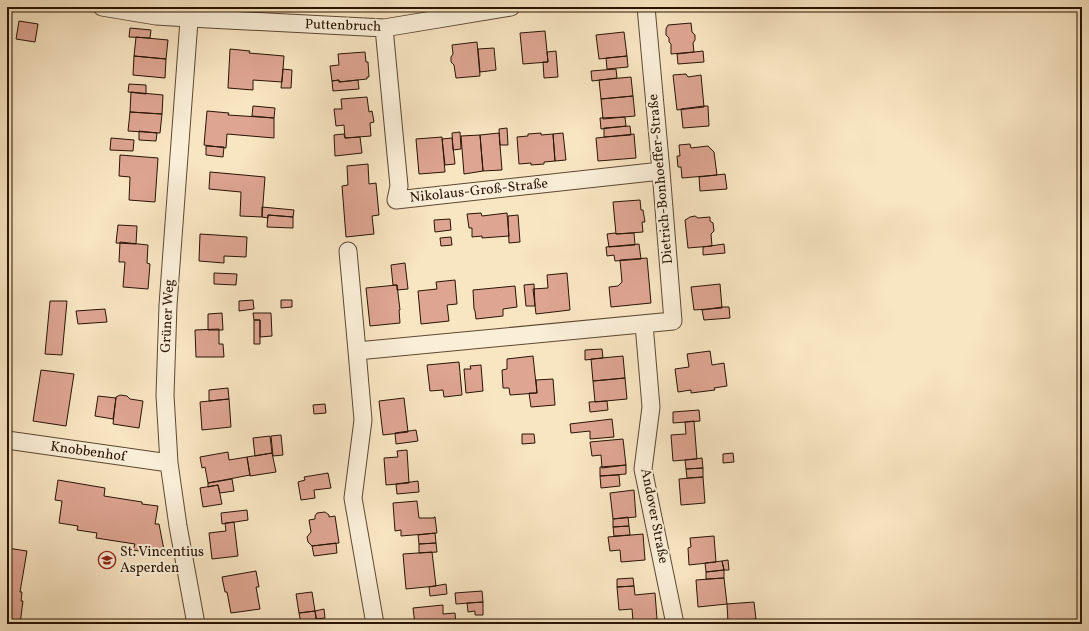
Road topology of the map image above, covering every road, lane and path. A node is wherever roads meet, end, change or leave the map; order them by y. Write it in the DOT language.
graph roads {
  1 [pos="102,7"];
  2 [pos="511,7"];
  3 [pos="646,7"];
  4 [pos="189,13"];
  5 [pos="384,28"];
  6 [pos="662,171"];
  7 [pos="348,251"];
  8 [pos="644,324"];
  9 [pos="357,351"];
  10 [pos="7,440"];
  11 [pos="169,463"];
  12 [pos="196,624"];
  13 [pos="375,624"];
  14 [pos="675,624"];
  1 -- 4 [label="street, Puttenbruch"];
  2 -- 5 [label="street, Puttenbruch"];
  3 -- 6 [label="street, Dietrich-Bonhoeffer-Straße"];
  4 -- 5 [label="street, Puttenbruch"];
  4 -- 11 [label="street, Grüner Weg"];
  5 -- 6 [label="street, Nikolaus-Groß-Straße"];
  6 -- 8 [label="street, Dietrich-Bonhoeffer-Straße"];
  7 -- 9 [label="street"];
  8 -- 9 [label="street, Dietrich-Bonhoeffer-Straße"];
  8 -- 14 [label="street, Andover Straße"];
  9 -- 13 [label="street"];
  10 -- 11 [label="street, Knobbenhof"];
  11 -- 12 [label="street, Grüner Weg"];
}
